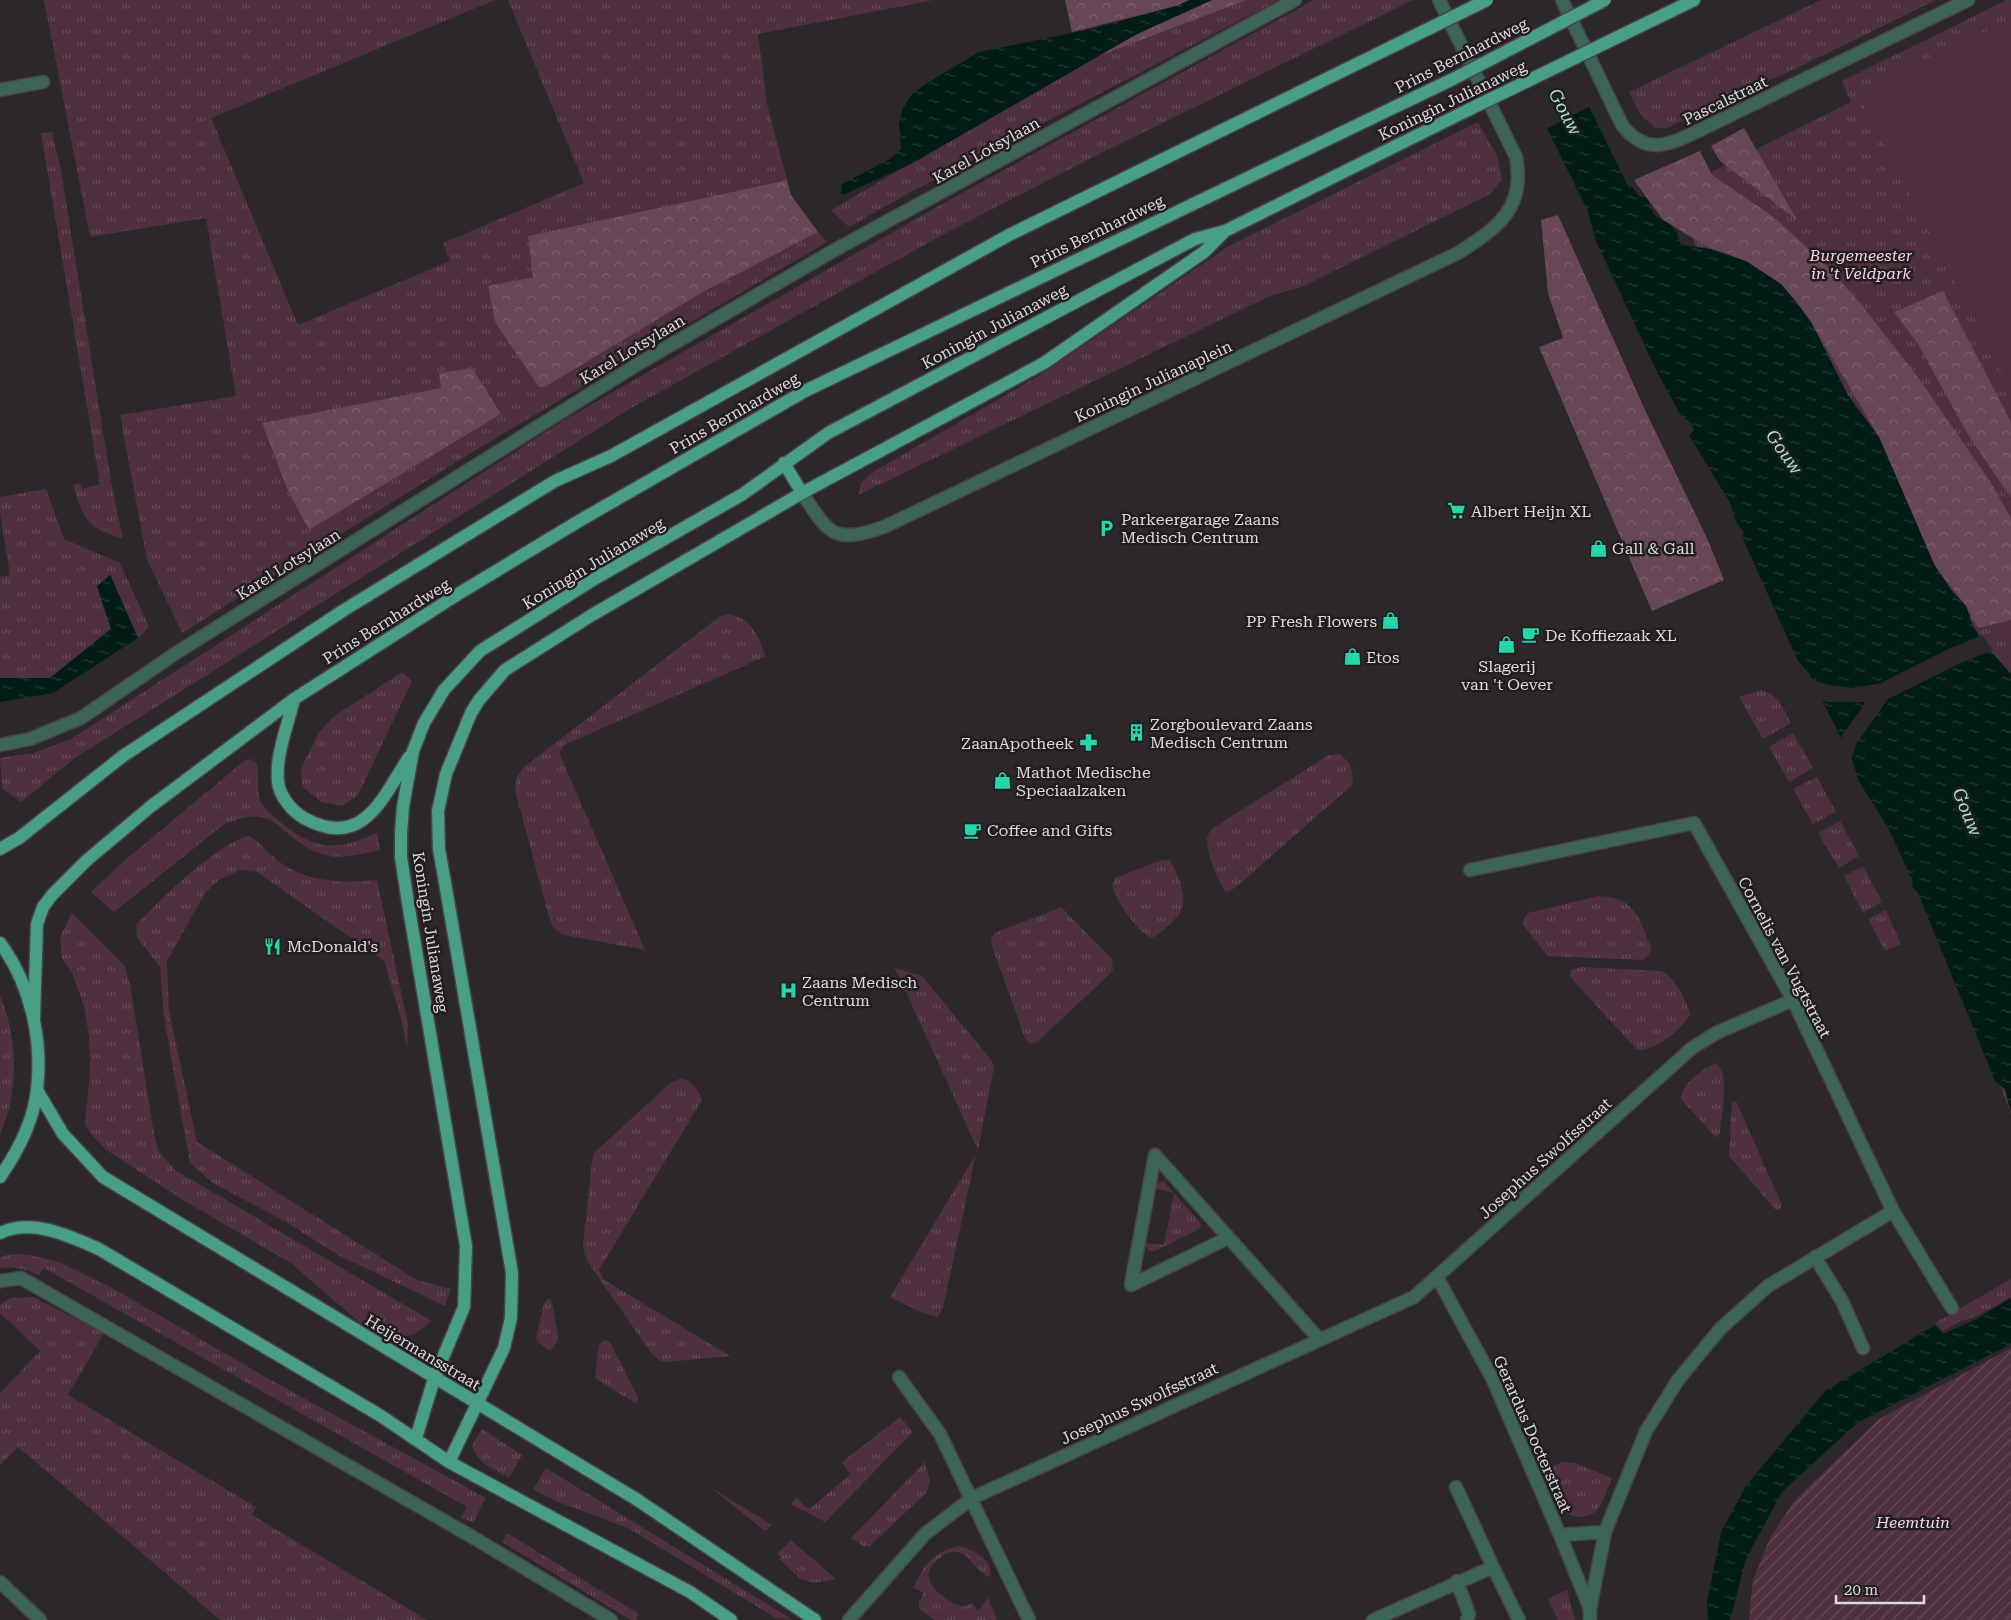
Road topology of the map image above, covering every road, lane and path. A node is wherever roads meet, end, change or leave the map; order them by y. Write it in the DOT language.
graph roads {
  1 [pos="1295,0"];
  2 [pos="1439,0"];
  3 [pos="1487,0"];
  4 [pos="1562,0"];
  5 [pos="1605,0"];
  6 [pos="1694,0"];
  7 [pos="1968,0"];
  8 [pos="44,82"];
  9 [pos="0,90"];
  10 [pos="1225,231"];
  11 [pos="784,463"];
  12 [pos="802,493"];
  13 [pos="294,699"];
  14 [pos="0,745"];
  15 [pos="413,750"];
  16 [pos="0,849"];
  17 [pos="1470,870"];
  18 [pos="0,943"];
  19 [pos="1793,1000"];
  20 [pos="34,1018"];
  21 [pos="37,1090"];
  22 [pos="0,1177"];
  23 [pos="1893,1211"];
  24 [pos="0,1233"];
  25 [pos="1228,1238"];
  26 [pos="1815,1257"];
  27 [pos="1437,1277"];
  28 [pos="0,1281"];
  29 [pos="1952,1308"];
  30 [pos="1319,1339"];
  31 [pos="1863,1348"];
  32 [pos="899,1377"];
  33 [pos="434,1379"];
  34 [pos="477,1403"];
  35 [pos="416,1438"];
  36 [pos="449,1462"];
  37 [pos="1456,1487"];
  38 [pos="972,1498"];
  39 [pos="1605,1532"];
  40 [pos="1560,1535"];
  41 [pos="1493,1567"];
  42 [pos="1457,1581"];
  43 [pos="0,1582"];
  44 [pos="1590,1615"];
  45 [pos="40,1620"];
  46 [pos="611,1620"];
  47 [pos="731,1620"];
  48 [pos="815,1620"];
  49 [pos="849,1620"];
  50 [pos="1029,1620"];
  51 [pos="1373,1620"];
  52 [pos="1466,1620"];
  53 [pos="1519,1620"];
  1 -- 14 [label="street, Karel Lotsylaan"];
  2 -- 12 [label="street, Koningin Julianaplein"];
  3 -- 16 [label="main road, Prins Bernhardweg, bridge"];
  4 -- 7 [label="street, Pascalstraat"];
  5 -- 13 [label="main road, Prins Bernhardweg, bridge"];
  6 -- 10 [label="main road, Koningin Julianaweg, bridge"];
  8 -- 9 [label="street"];
  10 -- 11 [label="main road, Koningin Julianaweg"];
  10 -- 12 [label="main road, Koningin Julianaweg"];
  11 -- 12 [label="main road"];
  11 -- 15 [label="main road, Koningin Julianaweg"];
  12 -- 34 [label="main road, Koningin Julianaweg"];
  13 -- 15 [label="main road"];
  13 -- 20 [label="main road, Prins Bernhardweg"];
  15 -- 33 [label="main road, Koningin Julianaweg"];
  17 -- 19 [label="street, Cornelis van Vugtstraat"];
  18 -- 20 [label="main road"];
  19 -- 23 [label="street, Cornelis van Vugtstraat"];
  19 -- 27 [label="street, Josephus Swolfsstraat"];
  20 -- 21 [label="main road"];
  21 -- 22 [label="main road"];
  21 -- 33 [label="main road, Heijermansstraat"];
  23 -- 26 [label="street"];
  23 -- 29 [label="street, Cornelis van Vugtstraat"];
  24 -- 35 [label="main road"];
  25 -- 25 [label="street"];
  25 -- 30 [label="street"];
  26 -- 31 [label="street"];
  26 -- 39 [label="street"];
  27 -- 30 [label="street, Josephus Swolfsstraat"];
  27 -- 40 [label="street, Gerardus Docterstraat"];
  28 -- 46 [label="street"];
  30 -- 38 [label="street, Josephus Swolfsstraat"];
  32 -- 38 [label="street"];
  33 -- 34 [label="main road, Heijermansstraat"];
  33 -- 35 [label="main road, Koningin Julianaweg"];
  34 -- 36 [label="main road, Koningin Julianaweg"];
  34 -- 48 [label="main road, Heijermansstraat"];
  35 -- 36 [label="main road"];
  36 -- 47 [label="main road"];
  37 -- 41 [label="street"];
  38 -- 49 [label="street, Josephus Swolfsstraat"];
  38 -- 50 [label="street"];
  39 -- 40 [label="street"];
  39 -- 44 [label="street"];
  40 -- 44 [label="street, Gerardus Docterstraat"];
  41 -- 42 [label="street"];
  41 -- 53 [label="street"];
  42 -- 51 [label="street"];
  42 -- 52 [label="street"];
  43 -- 45 [label="street"];
}
